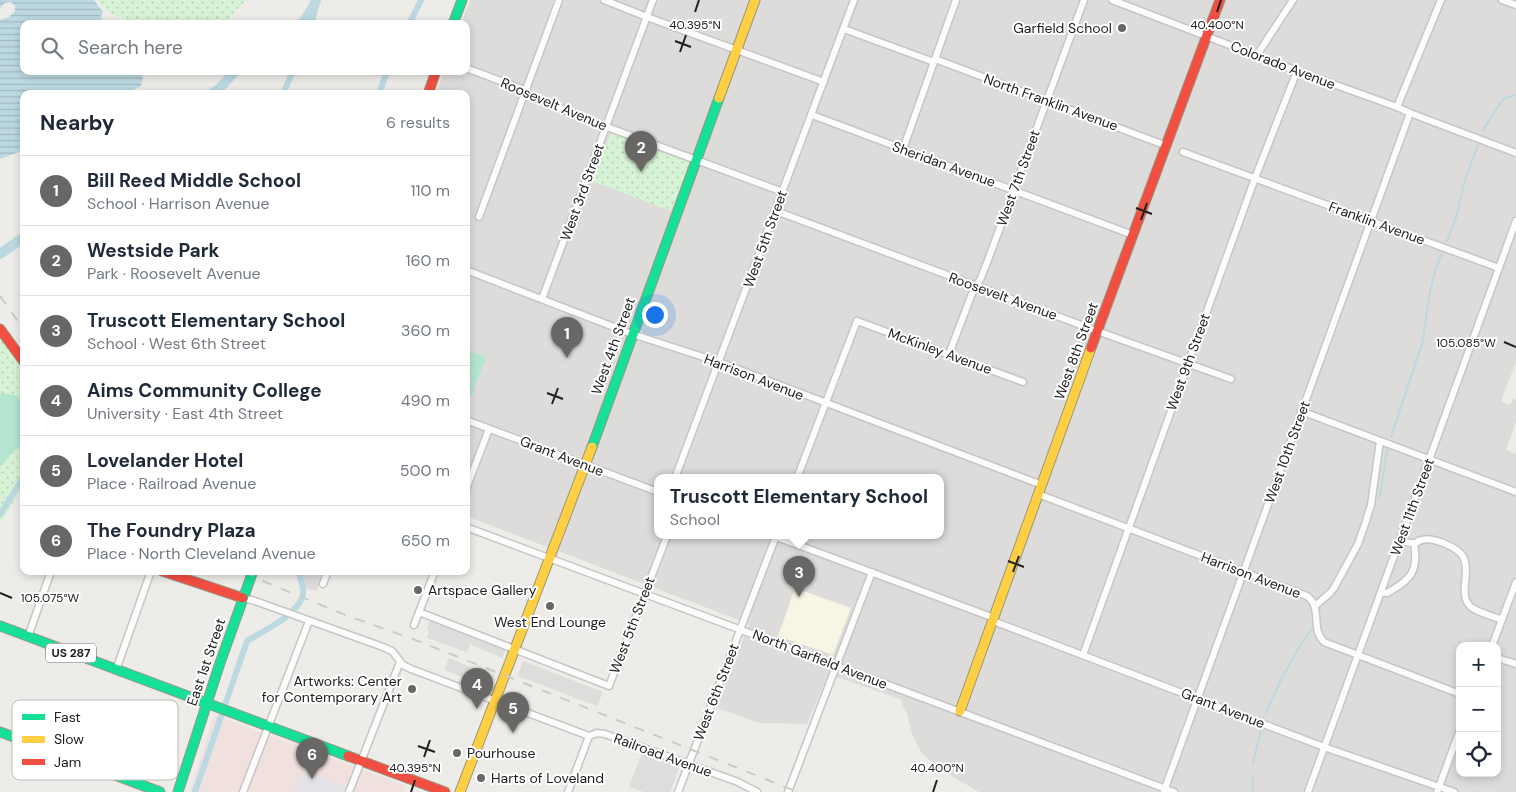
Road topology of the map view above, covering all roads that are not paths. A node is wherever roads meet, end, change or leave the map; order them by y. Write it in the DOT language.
graph roads {
  1 [pos="462,0"];
  2 [pos="559,0"];
  3 [pos="604,0"];
  4 [pos="653,0"];
  5 [pos="755,0"];
  6 [pos="854,0"];
  7 [pos="956,0"];
  8 [pos="1084,0"];
  9 [pos="1112,0"];
  10 [pos="1220,0"];
  11 [pos="1292,0"];
  12 [pos="1441,0"];
  13 [pos="1502,0"];
  14 [pos="1516,5"];
  15 [pos="647,17"];
  16 [pos="454,20"];
  17 [pos="844,29"];
  18 [pos="1207,36"];
  19 [pos="736,50"];
  20 [pos="1257,55"];
  21 [pos="935,60"];
  22 [pos="470,70"];
  23 [pos="1297,71"];
  24 [pos="435,75"];
  25 [pos="824,82"];
  26 [pos="429,90"];
  27 [pos="525,92"];
  28 [pos="1047,101"];
  29 [pos="1397,107"];
  30 [pos="1410,113"];
  31 [pos="812,115"];
  32 [pos="607,126"];
  33 [pos="1167,146"];
  34 [pos="903,149"];
  35 [pos="1183,152"];
  36 [pos="1516,153"];
  37 [pos="696,159"];
  38 [pos="1255,178"];
  39 [pos="1013,190"];
  40 [pos="783,192"];
  41 [pos="776,211"];
  42 [pos="479,217"];
  43 [pos="1370,221"];
  44 [pos="1516,221"];
  45 [pos="1133,235"];
  46 [pos="1499,268"];
  47 [pos="470,272"];
  48 [pos="976,286"];
  49 [pos="542,299"];
  50 [pos="0,329"];
  51 [pos="1098,331"];
  52 [pos="632,334"];
  53 [pos="949,354"];
  54 [pos="20,356"];
  55 [pos="719,362"];
  56 [pos="1188,364"];
  57 [pos="1232,379"];
  58 [pos="1023,382"];
  59 [pos="825,404"];
  60 [pos="1301,411"];
  61 [pos="470,422"];
  62 [pos="489,429"];
  63 [pos="1380,440"];
  64 [pos="1430,459"];
  65 [pos="585,465"];
  66 [pos="677,474"];
  67 [pos="799,474"];
  68 [pos="470,479"];
  69 [pos="1040,490"];
  70 [pos="654,491"];
  71 [pos="1516,492"];
  72 [pos="470,528"];
  73 [pos="1128,528"];
  74 [pos="666,539"];
  75 [pos="774,539"];
  76 [pos="783,539"];
  77 [pos="1400,540"];
  78 [pos="1414,543"];
  79 [pos="549,558"];
  80 [pos="872,572"];
  81 [pos="1244,572"];
  82 [pos="50,575"];
  83 [pos="150,575"];
  84 [pos="174,575"];
  85 [pos="251,575"];
  86 [pos="326,575"];
  87 [pos="433,575"];
  88 [pos="1516,582"];
  89 [pos="323,584"];
  90 [pos="1381,592"];
  91 [pos="645,594"];
  92 [pos="242,598"];
  93 [pos="1315,606"];
  94 [pos="419,612"];
  95 [pos="993,619"];
  96 [pos="1502,620"];
  97 [pos="309,621"];
  98 [pos="414,625"];
  99 [pos="0,626"];
  100 [pos="740,629"];
  101 [pos="28,637"];
  102 [pos="1494,642"];
  103 [pos="514,648"];
  104 [pos="1083,655"];
  105 [pos="1358,655"];
  106 [pos="1501,659"];
  107 [pos="400,662"];
  108 [pos="1516,664"];
  109 [pos="837,665"];
  110 [pos="116,670"];
  111 [pos="1456,692"];
  112 [pos="1198,698"];
  113 [pos="494,701"];
  114 [pos="207,703"];
  115 [pos="960,711"];
  116 [pos="268,727"];
  117 [pos="0,732"];
  118 [pos="1459,732"];
  119 [pos="12,736"];
  120 [pos="589,736"];
  121 [pos="1324,747"];
  122 [pos="362,761"];
  123 [pos="689,764"];
  124 [pos="128,780"];
  125 [pos="1438,789"];
  126 [pos="1164,790"];
  127 [pos="160,792"];
  128 [pos="178,792"];
  129 [pos="243,792"];
  130 [pos="349,792"];
  131 [pos="445,792"];
  132 [pos="460,792"];
  133 [pos="568,792"];
  134 [pos="678,792"];
  135 [pos="757,792"];
  136 [pos="788,792"];
  137 [pos="1174,792"];
  138 [pos="1308,792"];
  139 [pos="1454,792"];
  1 -- 16 [label="main road"];
  2 -- 27 [label="street"];
  3 -- 15 [label="street"];
  4 -- 15 [label="street, West 3rd Street"];
  5 -- 19 [label="main road, West 4th Street"];
  6 -- 17 [label="street, West 5th Street"];
  7 -- 21 [label="street"];
  8 -- 28 [label="street, West 7th Street"];
  9 -- 18 [label="street, Colorado Avenue"];
  10 -- 18 [label="main road, West 8th Street"];
  11 -- 20 [label="street"];
  12 -- 29 [label="street"];
  13 -- 14 [label="street"];
  15 -- 19 [label="street"];
  15 -- 32 [label="street, West 3rd Street"];
  17 -- 21 [label="street, North Franklin Avenue"];
  17 -- 25 [label="street, West 5th Street"];
  18 -- 20 [label="street, Colorado Avenue"];
  18 -- 33 [label="main road, West 8th Street"];
  19 -- 25 [label="street"];
  19 -- 37 [label="main road, West 4th Street"];
  20 -- 23 [label="street, Colorado Avenue"];
  21 -- 28 [label="street, North Franklin Avenue"];
  21 -- 34 [label="street"];
  22 -- 27 [label="street, Roosevelt Avenue"];
  23 -- 29 [label="street, Colorado Avenue"];
  23 -- 38 [label="street, West 9th Street"];
  24 -- 26 [label="main road"];
  25 -- 31 [label="street, West 5th Street"];
  27 -- 32 [label="street, Roosevelt Avenue"];
  27 -- 42 [label="street"];
  28 -- 33 [label="street, North Franklin Avenue"];
  28 -- 39 [label="street, West 7th Street"];
  29 -- 30 [label="street, Colorado Avenue"];
  30 -- 36 [label="street"];
  30 -- 43 [label="street, West 10th Street"];
  31 -- 34 [label="street, Sheridan Avenue"];
  31 -- 40 [label="street, West 5th Street"];
  32 -- 37 [label="street, Roosevelt Avenue"];
  32 -- 49 [label="street, West 3rd Street"];
  33 -- 45 [label="main road, West 8th Street"];
  34 -- 39 [label="street, Sheridan Avenue"];
  35 -- 38 [label="street"];
  37 -- 40 [label="street, Roosevelt Avenue"];
  37 -- 52 [label="main road, West 4th Street"];
  38 -- 43 [label="street, Franklin Avenue"];
  38 -- 56 [label="street, West 9th Street"];
  39 -- 45 [label="street, Sheridan Avenue"];
  39 -- 48 [label="street, West 7th Street"];
  40 -- 41 [label="street, West 5th Street"];
  41 -- 48 [label="street, Roosevelt Avenue"];
  41 -- 55 [label="street, West 5th Street"];
  43 -- 46 [label="street, Franklin Avenue"];
  43 -- 60 [label="street, West 10th Street"];
  44 -- 46 [label="street, West 11th Street"];
  45 -- 51 [label="main road, West 8th Street"];
  46 -- 64 [label="street, West 11th Street"];
  47 -- 49 [label="street, Harrison Avenue"];
  48 -- 51 [label="street, Roosevelt Avenue"];
  48 -- 53 [label="street, West 7th Street"];
  49 -- 52 [label="street, Harrison Avenue"];
  50 -- 54 [label="main road"];
  51 -- 56 [label="street, Roosevelt Avenue"];
  51 -- 69 [label="main road, West 8th Street"];
  52 -- 55 [label="street, Harrison Avenue"];
  52 -- 65 [label="main road, West 4th Street"];
  53 -- 58 [label="street, McKinley Avenue"];
  53 -- 59 [label="street, McKinley Avenue"];
  55 -- 59 [label="street, Harrison Avenue"];
  55 -- 66 [label="street, West 5th Street"];
  56 -- 57 [label="street, Roosevelt Avenue"];
  56 -- 73 [label="street, West 9th Street"];
  59 -- 67 [label="street"];
  59 -- 69 [label="street, Harrison Avenue"];
  60 -- 63 [label="street"];
  60 -- 81 [label="street, West 10th Street"];
  61 -- 62 [label="street, Grant Avenue"];
  62 -- 65 [label="street, Grant Avenue"];
  62 -- 68 [label="street"];
  63 -- 64 [label="street"];
  63 -- 93 [label="street"];
  64 -- 71 [label="street"];
  64 -- 77 [label="street, West 11th Street"];
  65 -- 70 [label="street, Grant Avenue"];
  65 -- 79 [label="main road, West 4th Street"];
  69 -- 73 [label="street, Harrison Avenue"];
  69 -- 95 [label="main road, West 8th Street"];
  72 -- 79 [label="street, North Garfield Avenue"];
  73 -- 81 [label="street, Harrison Avenue"];
  73 -- 104 [label="street, West 9th Street"];
  74 -- 91 [label="street, West 5th Street"];
  75 -- 100 [label="street, West 6th Street"];
  76 -- 80 [label="street, Grant Avenue"];
  77 -- 78 [label="street"];
  77 -- 90 [label="street, West 11th Street"];
  78 -- 90 [label="street"];
  78 -- 96 [label="street"];
  79 -- 91 [label="street, North Garfield Avenue"];
  79 -- 103 [label="main road, West 4th Street"];
  80 -- 95 [label="street, Grant Avenue"];
  80 -- 109 [label="street"];
  81 -- 93 [label="street, Harrison Avenue"];
  81 -- 112 [label="street, West 10th Street"];
  82 -- 101 [label="street"];
  83 -- 110 [label="street"];
  84 -- 92 [label="main road"];
  85 -- 92 [label="main road, East 1st Street"];
  86 -- 89 [label="street"];
  87 -- 94 [label="street"];
  88 -- 96 [label="street"];
  90 -- 105 [label="street, West 11th Street"];
  91 -- 100 [label="street, North Garfield Avenue"];
  91 -- 103 [label="street, West 5th Street"];
  92 -- 97 [label="street, Railroad Avenue"];
  92 -- 114 [label="main road, East 1st Street"];
  93 -- 105 [label="street, Harrison Avenue"];
  94 -- 98 [label="street"];
  94 -- 103 [label="street"];
  95 -- 104 [label="street, Grant Avenue"];
  95 -- 115 [label="main road, West 8th Street"];
  96 -- 102 [label="street"];
  97 -- 107 [label="street, Railroad Avenue"];
  97 -- 116 [label="street"];
  99 -- 101 [label="main road, US 287"];
  100 -- 109 [label="street, North Garfield Avenue"];
  100 -- 123 [label="street, West 6th Street"];
  101 -- 110 [label="main road, US 287"];
  103 -- 113 [label="main road, West 4th Street"];
  104 -- 112 [label="street, Grant Avenue"];
  105 -- 111 [label="street, Harrison Avenue"];
  105 -- 121 [label="street, West 11th Street"];
  106 -- 108 [label="street"];
  107 -- 113 [label="street, Railroad Avenue"];
  107 -- 122 [label="street"];
  109 -- 115 [label="street, North Garfield Avenue"];
  109 -- 136 [label="street"];
  110 -- 114 [label="main road, US 287"];
  112 -- 121 [label="street, Grant Avenue"];
  112 -- 126 [label="street, West 10th Street"];
  113 -- 120 [label="street, Railroad Avenue"];
  113 -- 132 [label="main road, West 4th Street"];
  114 -- 116 [label="main road, US 287"];
  114 -- 128 [label="main road, East 1st Street"];
  115 -- 126 [label="street, North Garfield Avenue"];
  116 -- 122 [label="main road, US 287"];
  116 -- 129 [label="street"];
  117 -- 119 [label="main road"];
  118 -- 125 [label="street"];
  120 -- 123 [label="street, Railroad Avenue"];
  120 -- 133 [label="street"];
  121 -- 125 [label="street, Grant Avenue"];
  121 -- 138 [label="street, West 11th Street"];
  122 -- 130 [label="street"];
  122 -- 131 [label="main road, US 287"];
  123 -- 134 [label="street, West 6th Street"];
  123 -- 135 [label="street, Railroad Avenue"];
  124 -- 127 [label="main road"];
  125 -- 139 [label="street, Grant Avenue"];
  126 -- 137 [label="street, North Garfield Avenue"];
}
